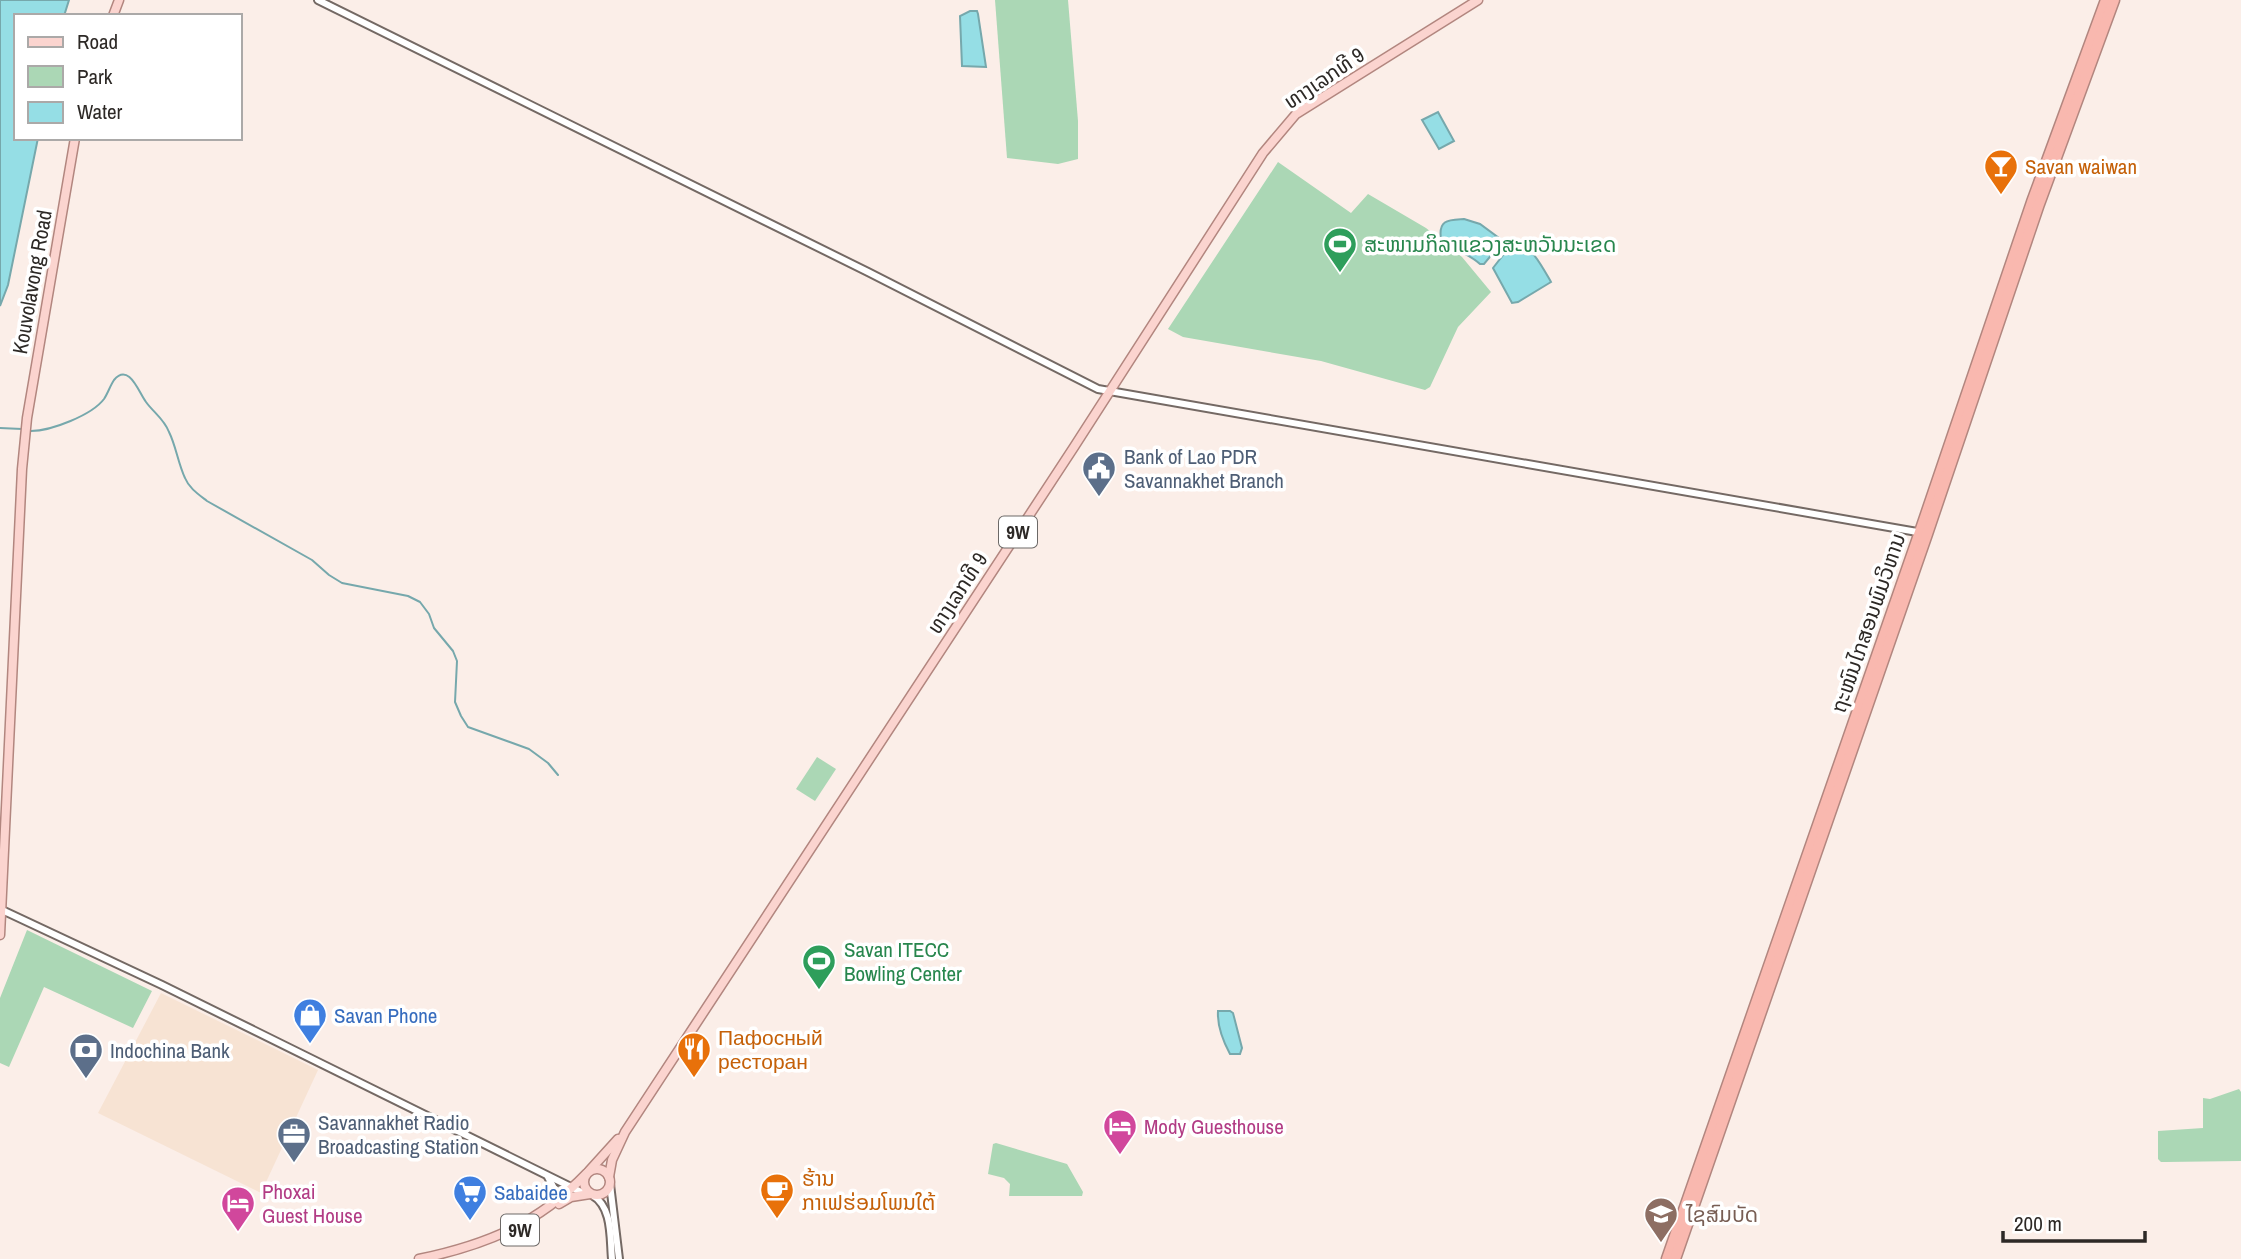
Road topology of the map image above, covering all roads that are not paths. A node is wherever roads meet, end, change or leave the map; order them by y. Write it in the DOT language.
graph roads {
  1 [pos="318,0"];
  2 [pos="1478,0"];
  3 [pos="2106,0"];
  4 [pos="2114,0"];
  5 [pos="75,140"];
  6 [pos="1110,391"];
  7 [pos="1924,533"];
  8 [pos="2,910"];
  9 [pos="0,935"];
  10 [pos="625,1132"];
  11 [pos="588,1172"];
  12 [pos="547,1176"];
  13 [pos="610,1180"];
  14 [pos="571,1188"];
  15 [pos="589,1194"];
  16 [pos="1692,1199"];
  17 [pos="552,1204"];
  18 [pos="537,1217"];
  19 [pos="419,1259"];
  20 [pos="444,1259"];
  21 [pos="612,1259"];
  22 [pos="619,1259"];
  23 [pos="1667,1259"];
  24 [pos="1675,1259"];
  1 -- 6 [label="street"];
  2 -- 6 [label="main road, ທາງເລກທີ 9 / 9W"];
  3 -- 7 [label="highway, ຖະໜົນໄກສອນພົມວິຫານ"];
  4 -- 7 [label="highway, ຖະໜົນໄກສອນພົມວິຫານ"];
  5 -- 8 [label="main road, Kouvolavong Road"];
  6 -- 7 [label="street"];
  6 -- 10 [label="main road, ທາງເລກທີ 9 / 9W"];
  7 -- 16 [label="highway, ຖະໜົນໄກສອນພົມວິຫານ"];
  8 -- 9 [label="main road, Kouvolavong Road"];
  8 -- 12 [label="street"];
  10 -- 11 [label="main road, ທາງເລກທີ 9 / 9W"];
  10 -- 13 [label="main road, ທາງເລກທີ 9 / 9W"];
  11 -- 13 [label="main road"];
  11 -- 14 [label="main road, ທາງເລກທີ 9 / 9W"];
  11 -- 15 [label="main road"];
  12 -- 14 [label="street"];
  12 -- 17 [label="street"];
  13 -- 15 [label="main road, ທາງເລກທີ 9 / 9W"];
  13 -- 22 [label="street"];
  14 -- 15 [label="street"];
  14 -- 17 [label="main road, ທາງເລກທີ 9 / 9W"];
  15 -- 18 [label="main road, ທາງເລກທີ 9 / 9W"];
  15 -- 21 [label="street"];
  16 -- 23 [label="highway, ຖະໜົນໄກສອນພົມວິຫານ"];
  16 -- 24 [label="highway, ຖະໜົນໄກສອນພົມວິຫານ"];
  17 -- 18 [label="main road, ທາງເລກທີ 9 / 9W"];
  18 -- 19 [label="main road, ທາງເລກທີ 9 / 9W"];
  18 -- 20 [label="main road, ທາງເລກທີ 9 / 9W"];
}
